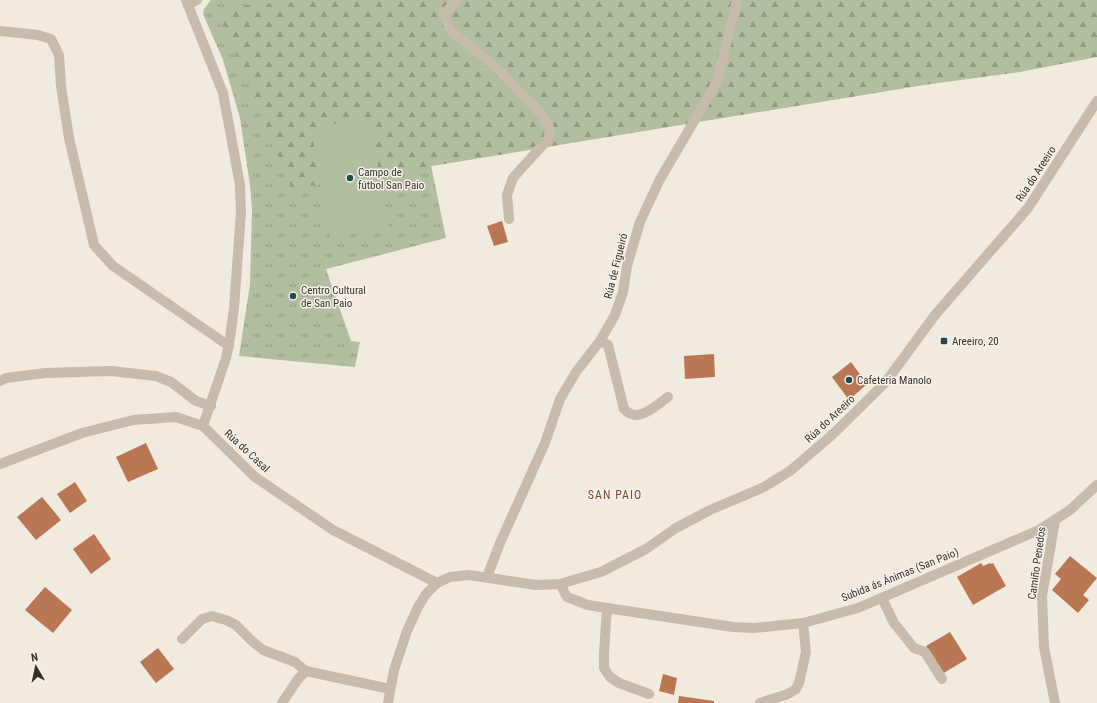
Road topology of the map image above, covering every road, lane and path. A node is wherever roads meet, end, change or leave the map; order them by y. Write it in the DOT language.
graph roads {
  1 [pos="197,0"];
  2 [pos="458,0"];
  3 [pos="737,0"];
  4 [pos="187,3"];
  5 [pos="0,31"];
  6 [pos="1097,101"];
  7 [pos="509,219"];
  8 [pos="600,341"];
  9 [pos="229,346"];
  10 [pos="0,380"];
  11 [pos="668,397"];
  12 [pos="211,406"];
  13 [pos="203,426"];
  14 [pos="0,464"];
  15 [pos="1097,486"];
  16 [pos="1055,520"];
  17 [pos="487,578"];
  18 [pos="437,583"];
  19 [pos="560,584"];
  20 [pos="882,598"];
  21 [pos="606,608"];
  22 [pos="803,623"];
  23 [pos="182,639"];
  24 [pos="306,672"];
  25 [pos="942,679"];
  26 [pos="390,690"];
  27 [pos="649,694"];
  28 [pos="282,703"];
  29 [pos="388,703"];
  30 [pos="760,703"];
  31 [pos="1055,703"];
  1 -- 4 [label="street"];
  2 -- 7 [label="street"];
  3 -- 8 [label="street, Rúa de Figueiró"];
  4 -- 9 [label="street"];
  5 -- 9 [label="street"];
  6 -- 19 [label="street, Rúa do Areeiro"];
  8 -- 11 [label="street"];
  8 -- 17 [label="street, Rúa de Figueiró"];
  9 -- 12 [label="street"];
  10 -- 12 [label="street"];
  12 -- 13 [label="street"];
  13 -- 14 [label="street, Rúa do Casal"];
  13 -- 18 [label="street, Rúa do Casal"];
  15 -- 16 [label="street, Subida ás Ánimas (San Paio)"];
  16 -- 20 [label="street, Subida ás Ánimas (San Paio)"];
  16 -- 31 [label="street, Camiño Penedos"];
  17 -- 18 [label="street"];
  17 -- 19 [label="street, Rúa do Areeiro"];
  18 -- 26 [label="street"];
  19 -- 21 [label="street, Subida ás Ánimas (San Paio)"];
  20 -- 22 [label="street, Subida ás Ánimas (San Paio)"];
  20 -- 25 [label="street"];
  21 -- 22 [label="street, Subida ás Ánimas (San Paio)"];
  21 -- 27 [label="street"];
  22 -- 30 [label="street"];
  23 -- 24 [label="street"];
  24 -- 26 [label="street"];
  24 -- 28 [label="street"];
  26 -- 29 [label="street"];
}
